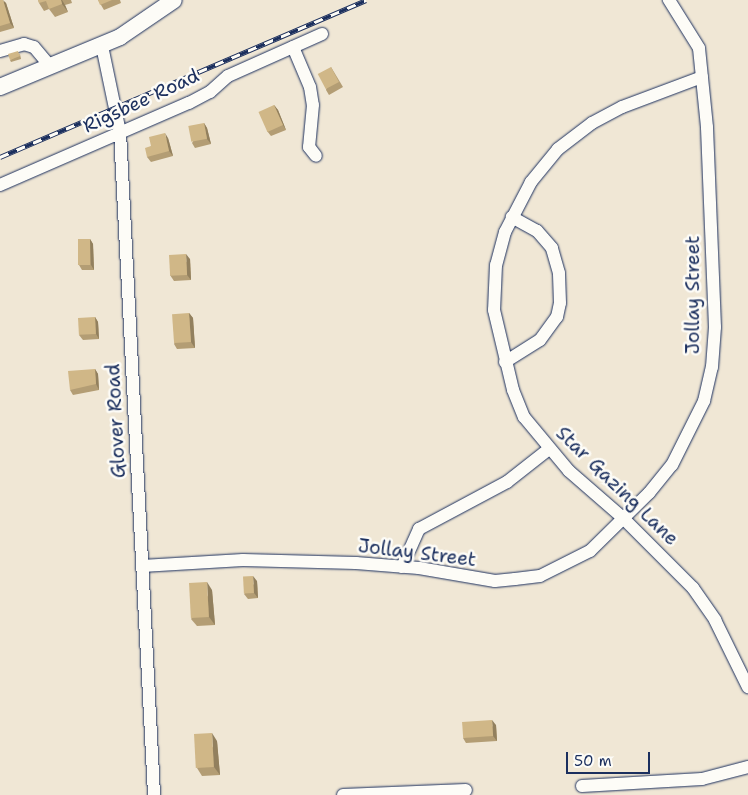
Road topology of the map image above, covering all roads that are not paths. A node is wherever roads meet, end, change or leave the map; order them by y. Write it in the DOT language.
graph roads {
  1 [pos="174,0"];
  2 [pos="670,0"];
  3 [pos="322,34"];
  4 [pos="102,46"];
  5 [pos="293,46"];
  6 [pos="0,51"];
  7 [pos="51,67"];
  8 [pos="702,77"];
  9 [pos="1,84"];
  10 [pos="120,132"];
  11 [pos="316,156"];
  12 [pos="0,185"];
  13 [pos="512,217"];
  14 [pos="505,362"];
  15 [pos="549,449"];
  16 [pos="623,518"];
  17 [pos="142,566"];
  18 [pos="402,567"];
  19 [pos="748,687"];
  20 [pos="748,767"];
  21 [pos="582,786"];
  22 [pos="466,790"];
  23 [pos="154,795"];
  24 [pos="343,795"];
  1 -- 4 [label="main road"];
  2 -- 8 [label="street, Jollay Street"];
  3 -- 5 [label="street, Rigsbee Road"];
  4 -- 7 [label="main road"];
  4 -- 10 [label="street, Glover Road"];
  5 -- 10 [label="street, Rigsbee Road"];
  5 -- 11 [label="street"];
  6 -- 7 [label="street"];
  7 -- 9 [label="main road"];
  8 -- 13 [label="street, Star Gazing Lane"];
  8 -- 16 [label="street, Jollay Street"];
  10 -- 12 [label="street, Rigsbee Road"];
  10 -- 17 [label="street, Glover Road"];
  13 -- 14 [label="street, Star Gazing Lane"];
  13 -- 14 [label="street"];
  14 -- 15 [label="street, Star Gazing Lane"];
  15 -- 16 [label="street, Star Gazing Lane"];
  15 -- 18 [label="street"];
  16 -- 18 [label="street, Jollay Street"];
  16 -- 19 [label="street, Star Gazing Lane"];
  17 -- 18 [label="street, Jollay Street"];
  17 -- 23 [label="street, Glover Road"];
  20 -- 21 [label="street"];
  22 -- 24 [label="street"];
}
